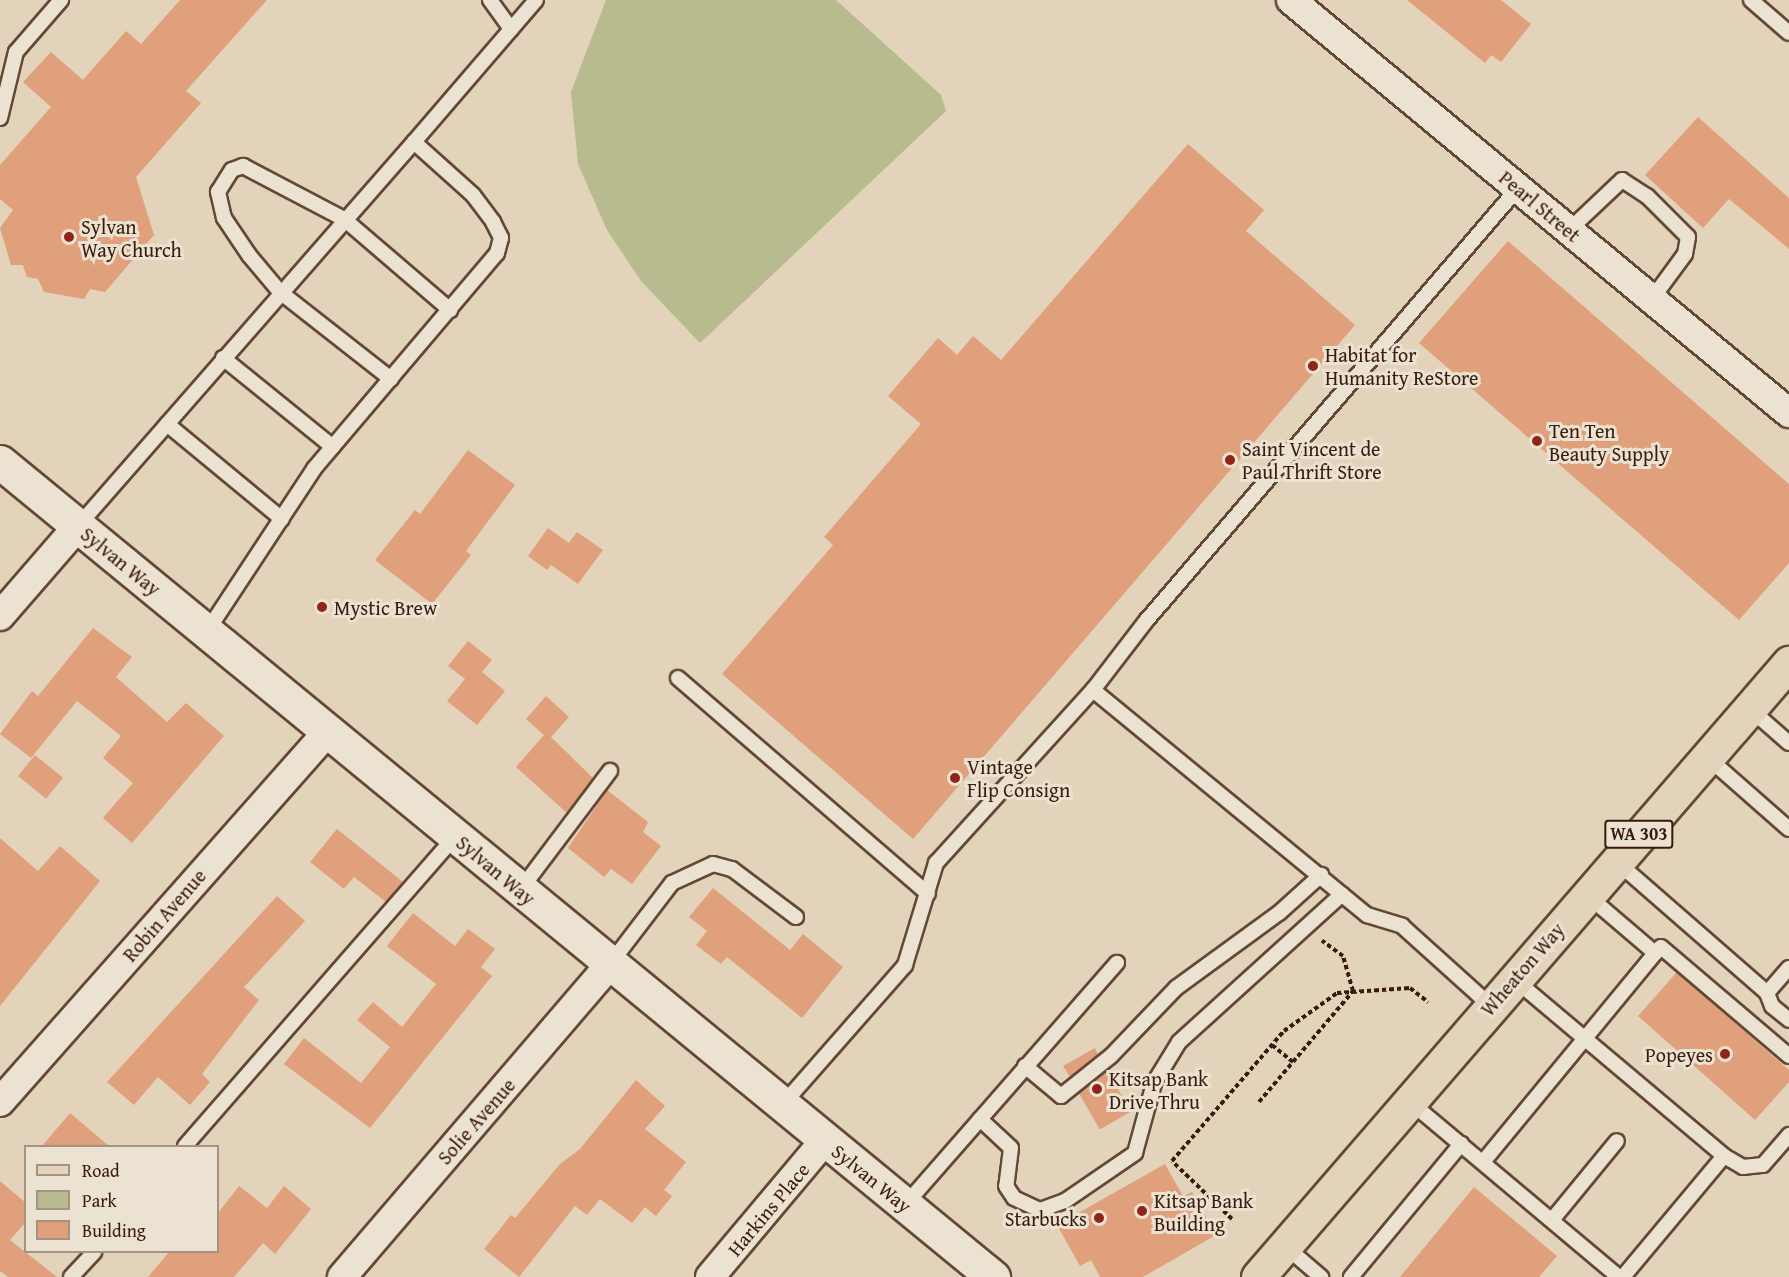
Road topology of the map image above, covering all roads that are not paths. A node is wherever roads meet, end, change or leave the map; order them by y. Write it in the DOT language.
graph roads {
  1 [pos="61,0"];
  2 [pos="490,0"];
  3 [pos="536,0"];
  4 [pos="1291,0"];
  5 [pos="1751,0"];
  6 [pos="511,29"];
  7 [pos="1789,33"];
  8 [pos="0,118"];
  9 [pos="414,142"];
  10 [pos="1518,188"];
  11 [pos="344,219"];
  12 [pos="1569,230"];
  13 [pos="280,292"];
  14 [pos="1652,299"];
  15 [pos="450,310"];
  16 [pos="223,358"];
  17 [pos="391,379"];
  18 [pos="1789,413"];
  19 [pos="166,424"];
  20 [pos="333,447"];
  21 [pos="0,462"];
  22 [pos="282,519"];
  23 [pos="78,526"];
  24 [pos="0,616"];
  25 [pos="207,631"];
  26 [pos="1789,663"];
  27 [pos="678,678"];
  28 [pos="1093,690"];
  29 [pos="1749,708"];
  30 [pos="330,730"];
  31 [pos="1789,743"];
  32 [pos="1706,756"];
  33 [pos="610,771"];
  34 [pos="1789,829"];
  35 [pos="455,836"];
  36 [pos="1616,861"];
  37 [pos="1321,875"];
  38 [pos="519,891"];
  39 [pos="928,894"];
  40 [pos="1342,894"];
  41 [pos="1587,894"];
  42 [pos="796,917"];
  43 [pos="1655,954"];
  44 [pos="1117,963"];
  45 [pos="609,966"];
  46 [pos="1789,968"];
  47 [pos="1514,979"];
  48 [pos="1767,993"];
  49 [pos="1491,1006"];
  50 [pos="1789,1020"];
  51 [pos="1585,1039"];
  52 [pos="1789,1056"];
  53 [pos="1025,1066"];
  54 [pos="1409,1101"];
  55 [pos="0,1102"];
  56 [pos="782,1106"];
  57 [pos="980,1119"];
  58 [pos="1789,1135"];
  59 [pos="825,1140"];
  60 [pos="1617,1141"];
  61 [pos="1461,1144"];
  62 [pos="186,1145"];
  63 [pos="1724,1156"];
  64 [pos="1482,1162"];
  65 [pos="905,1205"];
  66 [pos="1552,1220"];
  67 [pos="1285,1246"];
  68 [pos="91,1253"];
  69 [pos="71,1277"];
  70 [pos="342,1277"];
  71 [pos="710,1277"];
  72 [pos="993,1277"];
  73 [pos="1258,1277"];
  74 [pos="1322,1277"];
  75 [pos="1351,1277"];
  76 [pos="1621,1277"];
  1 -- 8 [label="lane"];
  2 -- 6 [label="lane"];
  3 -- 6 [label="lane"];
  4 -- 10 [label="street, Pearl Street"];
  5 -- 7 [label="lane"];
  6 -- 9 [label="lane"];
  9 -- 11 [label="lane"];
  9 -- 15 [label="lane"];
  10 -- 12 [label="street, Pearl Street"];
  10 -- 28 [label="lane"];
  11 -- 13 [label="lane"];
  11 -- 13 [label="lane"];
  11 -- 15 [label="lane"];
  12 -- 14 [label="street, Pearl Street"];
  12 -- 14 [label="lane"];
  13 -- 16 [label="lane"];
  13 -- 17 [label="lane"];
  14 -- 18 [label="street, Pearl Street"];
  15 -- 17 [label="lane"];
  16 -- 19 [label="lane"];
  16 -- 20 [label="lane"];
  17 -- 20 [label="lane"];
  19 -- 22 [label="lane"];
  19 -- 23 [label="lane"];
  20 -- 22 [label="lane"];
  21 -- 23 [label="main road, Sylvan Way"];
  22 -- 25 [label="lane"];
  23 -- 24 [label="street"];
  23 -- 25 [label="main road, Sylvan Way"];
  25 -- 30 [label="main road, Sylvan Way"];
  26 -- 29 [label="main road, Wheaton Way / WA 303"];
  27 -- 39 [label="lane"];
  28 -- 37 [label="lane"];
  28 -- 39 [label="lane"];
  29 -- 31 [label="lane"];
  29 -- 32 [label="main road, Wheaton Way / WA 303"];
  30 -- 35 [label="main road, Sylvan Way"];
  30 -- 55 [label="street, Robin Avenue"];
  32 -- 34 [label="lane"];
  32 -- 36 [label="main road, Wheaton Way / WA 303"];
  33 -- 38 [label="lane"];
  35 -- 38 [label="main road, Sylvan Way"];
  35 -- 62 [label="lane"];
  36 -- 41 [label="main road, Wheaton Way / WA 303"];
  36 -- 48 [label="lane"];
  37 -- 40 [label="lane"];
  37 -- 53 [label="lane"];
  38 -- 45 [label="main road, Sylvan Way"];
  39 -- 56 [label="lane"];
  40 -- 49 [label="lane"];
  40 -- 57 [label="lane"];
  41 -- 43 [label="lane"];
  41 -- 47 [label="main road, Wheaton Way / WA 303"];
  42 -- 45 [label="lane"];
  43 -- 51 [label="lane"];
  43 -- 52 [label="lane"];
  44 -- 53 [label="lane"];
  45 -- 56 [label="main road, Sylvan Way"];
  45 -- 70 [label="street, Solie Avenue"];
  46 -- 48 [label="lane"];
  47 -- 49 [label="main road, Wheaton Way / WA 303"];
  47 -- 51 [label="lane"];
  48 -- 50 [label="lane"];
  49 -- 54 [label="main road, Wheaton Way / WA 303"];
  51 -- 63 [label="lane"];
  51 -- 64 [label="lane"];
  53 -- 57 [label="lane"];
  54 -- 61 [label="lane"];
  54 -- 67 [label="main road, Wheaton Way / WA 303"];
  56 -- 59 [label="main road, Sylvan Way"];
  57 -- 65 [label="lane"];
  58 -- 63 [label="lane"];
  59 -- 65 [label="main road, Sylvan Way"];
  59 -- 71 [label="street, Harkins Place"];
  60 -- 66 [label="lane"];
  61 -- 64 [label="lane"];
  61 -- 75 [label="lane"];
  63 -- 76 [label="lane"];
  64 -- 66 [label="lane"];
  65 -- 72 [label="main road, Sylvan Way"];
  66 -- 76 [label="lane"];
  67 -- 73 [label="main road, Wheaton Way / WA 303"];
  67 -- 74 [label="lane"];
  68 -- 69 [label="lane"];
}
